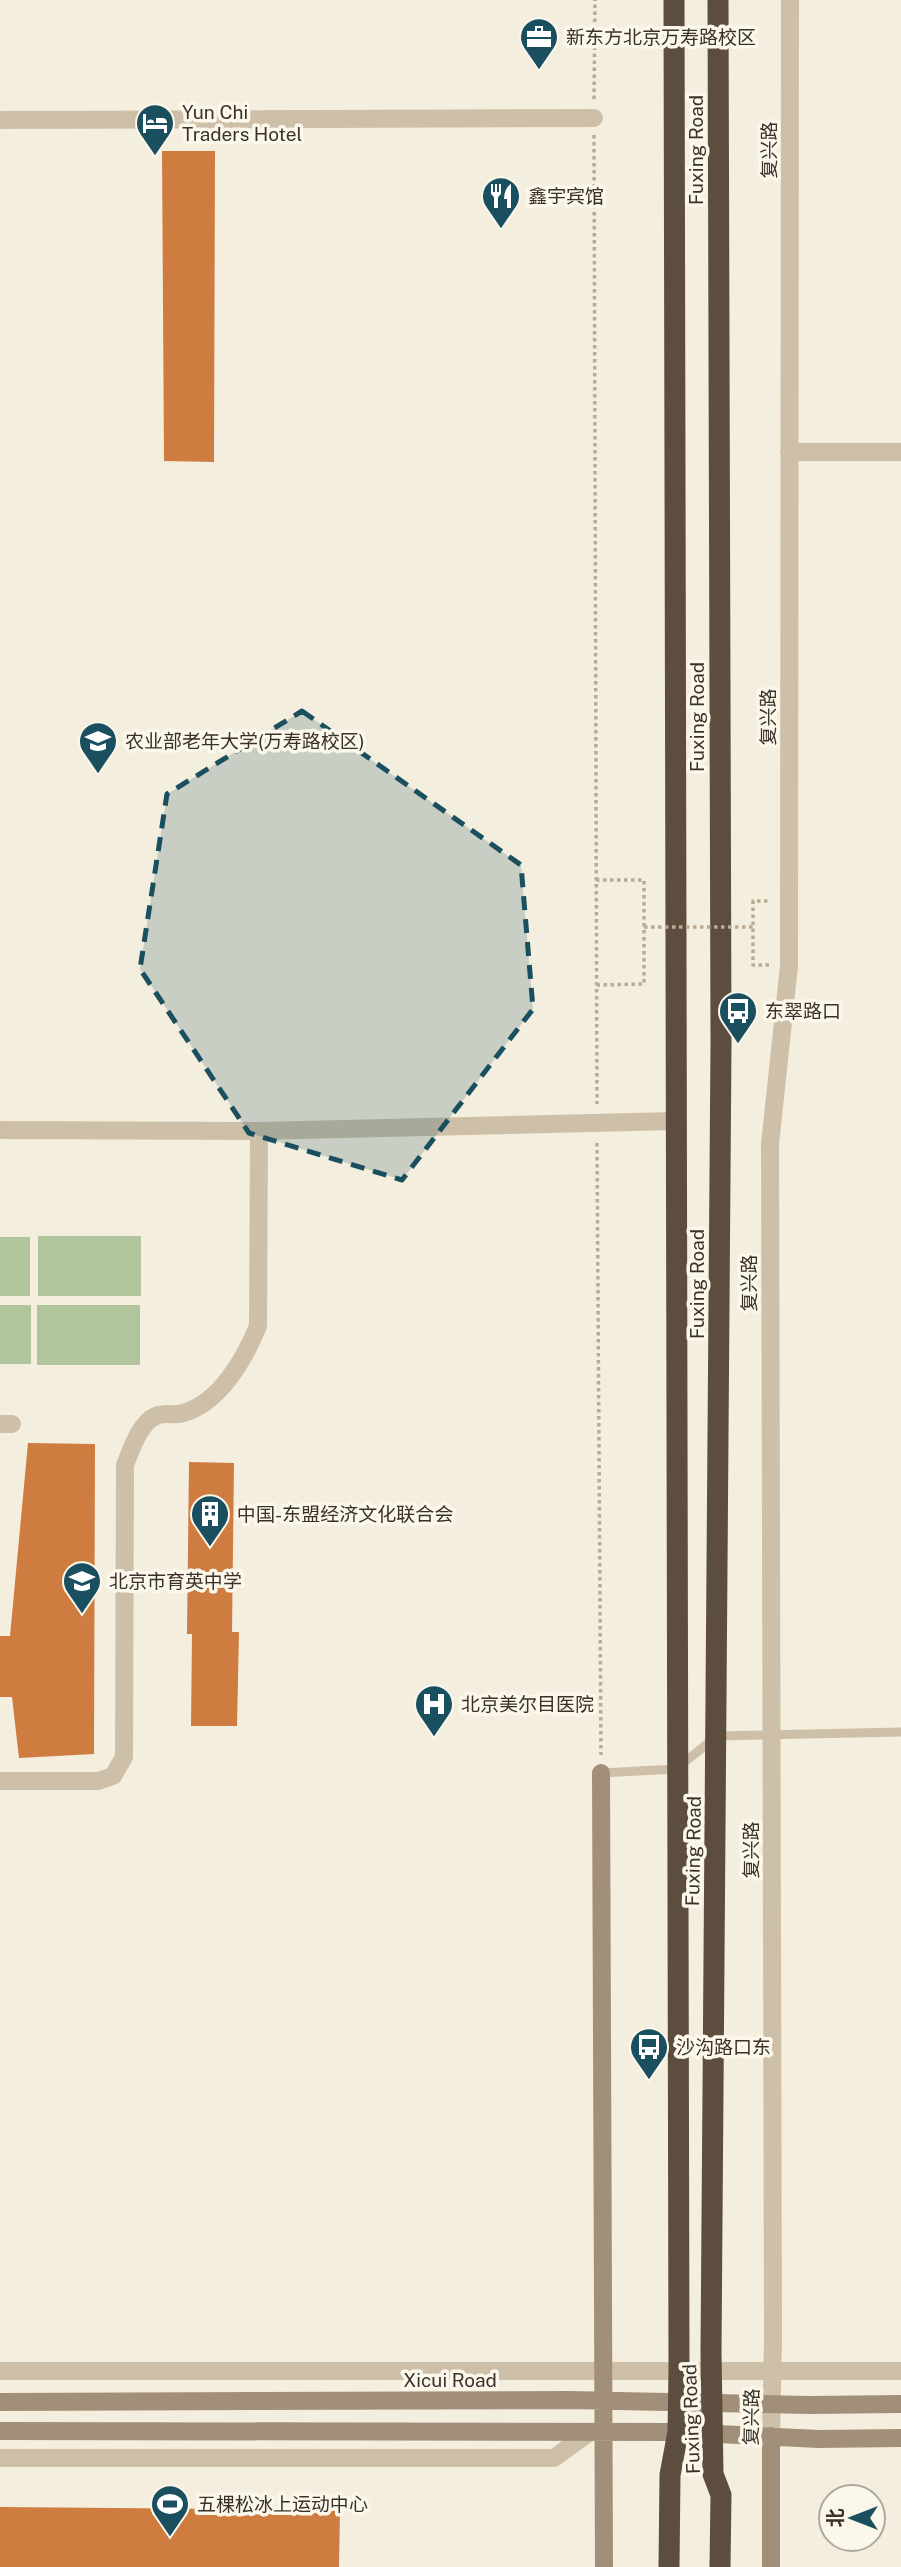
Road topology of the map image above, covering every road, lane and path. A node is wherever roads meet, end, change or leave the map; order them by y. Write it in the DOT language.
graph roads {
  1 [pos="595,0"];
  2 [pos="674,0"];
  3 [pos="718,0"];
  4 [pos="790,0"];
  5 [pos="594,118"];
  6 [pos="0,120"];
  7 [pos="789,452"];
  8 [pos="901,452"];
  9 [pos="596,880"];
  10 [pos="753,901"];
  11 [pos="644,926"];
  12 [pos="753,926"];
  13 [pos="753,965"];
  14 [pos="597,985"];
  15 [pos="676,1121"];
  16 [pos="597,1122"];
  17 [pos="0,1130"];
  18 [pos="259,1131"];
  19 [pos="901,1732"];
  20 [pos="771,1734"];
  21 [pos="717,1736"];
  22 [pos="676,1769"];
  23 [pos="601,1773"];
  24 [pos="0,1781"];
  25 [pos="679,2370"];
  26 [pos="0,2371"];
  27 [pos="604,2371"];
  28 [pos="712,2371"];
  29 [pos="772,2371"];
  30 [pos="901,2371"];
  31 [pos="603,2401"];
  32 [pos="0,2402"];
  33 [pos="678,2402"];
  34 [pos="713,2403"];
  35 [pos="772,2404"];
  36 [pos="901,2404"];
  37 [pos="0,2431"];
  38 [pos="597,2432"];
  39 [pos="678,2432"];
  40 [pos="713,2432"];
  41 [pos="771,2435"];
  42 [pos="901,2438"];
  43 [pos="0,2458"];
  44 [pos="604,2567"];
  45 [pos="669,2567"];
  46 [pos="720,2567"];
  47 [pos="771,2567"];
  1 -- 5 [label="path"];
  2 -- 15 [label="highway, Fuxing Road"];
  3 -- 21 [label="highway, Fuxing Road"];
  4 -- 7 [label="street, 复兴路"];
  5 -- 6 [label="street"];
  5 -- 9 [label="path"];
  7 -- 8 [label="street"];
  7 -- 20 [label="street, 复兴路"];
  9 -- 11 [label="path"];
  9 -- 14 [label="path"];
  10 -- 12 [label="path"];
  11 -- 12 [label="path, bridge"];
  11 -- 14 [label="path"];
  12 -- 13 [label="path"];
  14 -- 16 [label="path"];
  15 -- 16 [label="street"];
  15 -- 22 [label="highway, Fuxing Road"];
  16 -- 18 [label="street"];
  16 -- 23 [label="path"];
  17 -- 18 [label="street"];
  18 -- 24 [label="street"];
  19 -- 20 [label="lane"];
  20 -- 21 [label="lane"];
  20 -- 29 [label="street, 复兴路"];
  21 -- 22 [label="lane"];
  21 -- 28 [label="highway, Fuxing Road"];
  22 -- 23 [label="lane"];
  22 -- 25 [label="highway, Fuxing Road"];
  23 -- 27 [label="main road"];
  25 -- 27 [label="street"];
  25 -- 28 [label="street"];
  25 -- 33 [label="highway, Fuxing Road"];
  26 -- 27 [label="street"];
  27 -- 31 [label="main road"];
  28 -- 29 [label="street"];
  28 -- 34 [label="highway, Fuxing Road"];
  29 -- 30 [label="street"];
  29 -- 35 [label="street, 复兴路"];
  31 -- 32 [label="main road, Xicui Road"];
  31 -- 33 [label="main road, Xicui Road"];
  31 -- 38 [label="main road"];
  33 -- 34 [label="main road, Xicui Road"];
  33 -- 39 [label="highway, Fuxing Road"];
  34 -- 35 [label="main road, Xicui Road"];
  34 -- 40 [label="highway, Fuxing Road"];
  35 -- 36 [label="main road, Xicui Road"];
  35 -- 41 [label="street, 复兴路"];
  37 -- 38 [label="main road"];
  38 -- 39 [label="main road"];
  38 -- 43 [label="street"];
  38 -- 44 [label="main road"];
  39 -- 40 [label="main road"];
  39 -- 45 [label="highway, Fuxing Road"];
  40 -- 41 [label="main road"];
  40 -- 46 [label="highway, Fuxing Road"];
  41 -- 42 [label="main road"];
  41 -- 47 [label="main road, 复兴路"];
}
